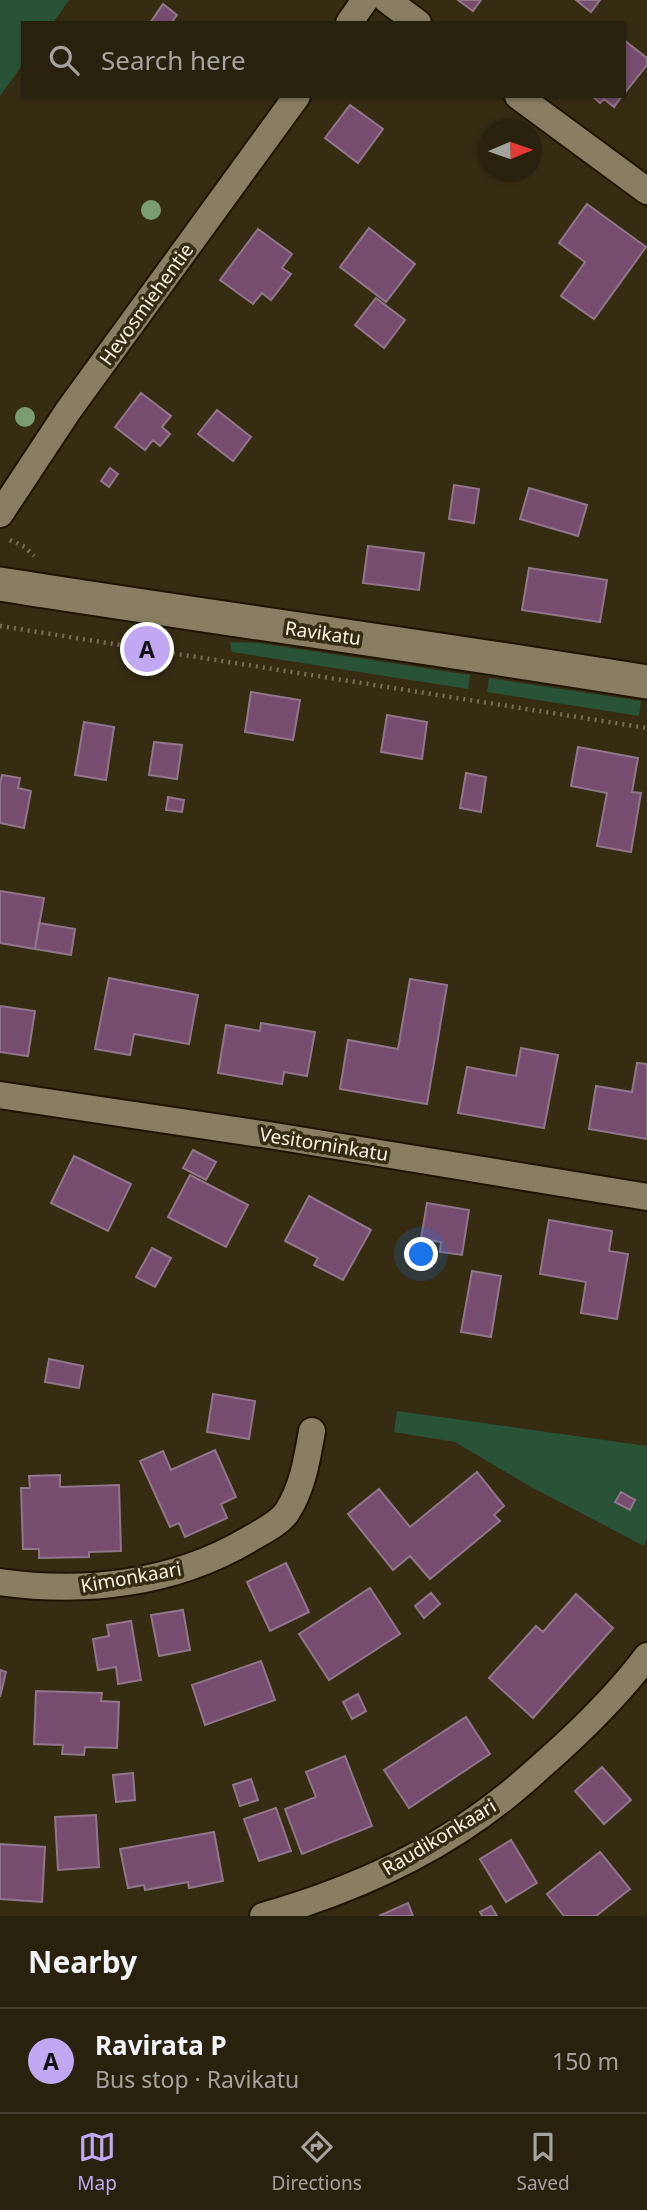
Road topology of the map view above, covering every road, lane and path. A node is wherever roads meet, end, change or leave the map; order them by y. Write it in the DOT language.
graph roads {
  1 [pos="365,0"];
  2 [pos="387,0"];
  3 [pos="350,21"];
  4 [pos="415,21"];
  5 [pos="296,98"];
  6 [pos="521,98"];
  7 [pos="647,191"];
  8 [pos="0,514"];
  9 [pos="0,584"];
  10 [pos="0,626"];
  11 [pos="647,682"];
  12 [pos="647,728"];
  13 [pos="0,1095"];
  14 [pos="647,1197"];
  15 [pos="312,1431"];
  16 [pos="0,1582"];
  17 [pos="647,1656"];
  18 [pos="263,1916"];
  1 -- 3 [label="street"];
  2 -- 4 [label="street"];
  5 -- 8 [label="street, Hevosmiehentie"];
  6 -- 7 [label="street"];
  9 -- 11 [label="street, Ravikatu"];
  10 -- 12 [label="path"];
  13 -- 14 [label="street, Vesitorninkatu"];
  15 -- 16 [label="street, Kimonkaari"];
  17 -- 18 [label="street, Raudikonkaari"];
}
